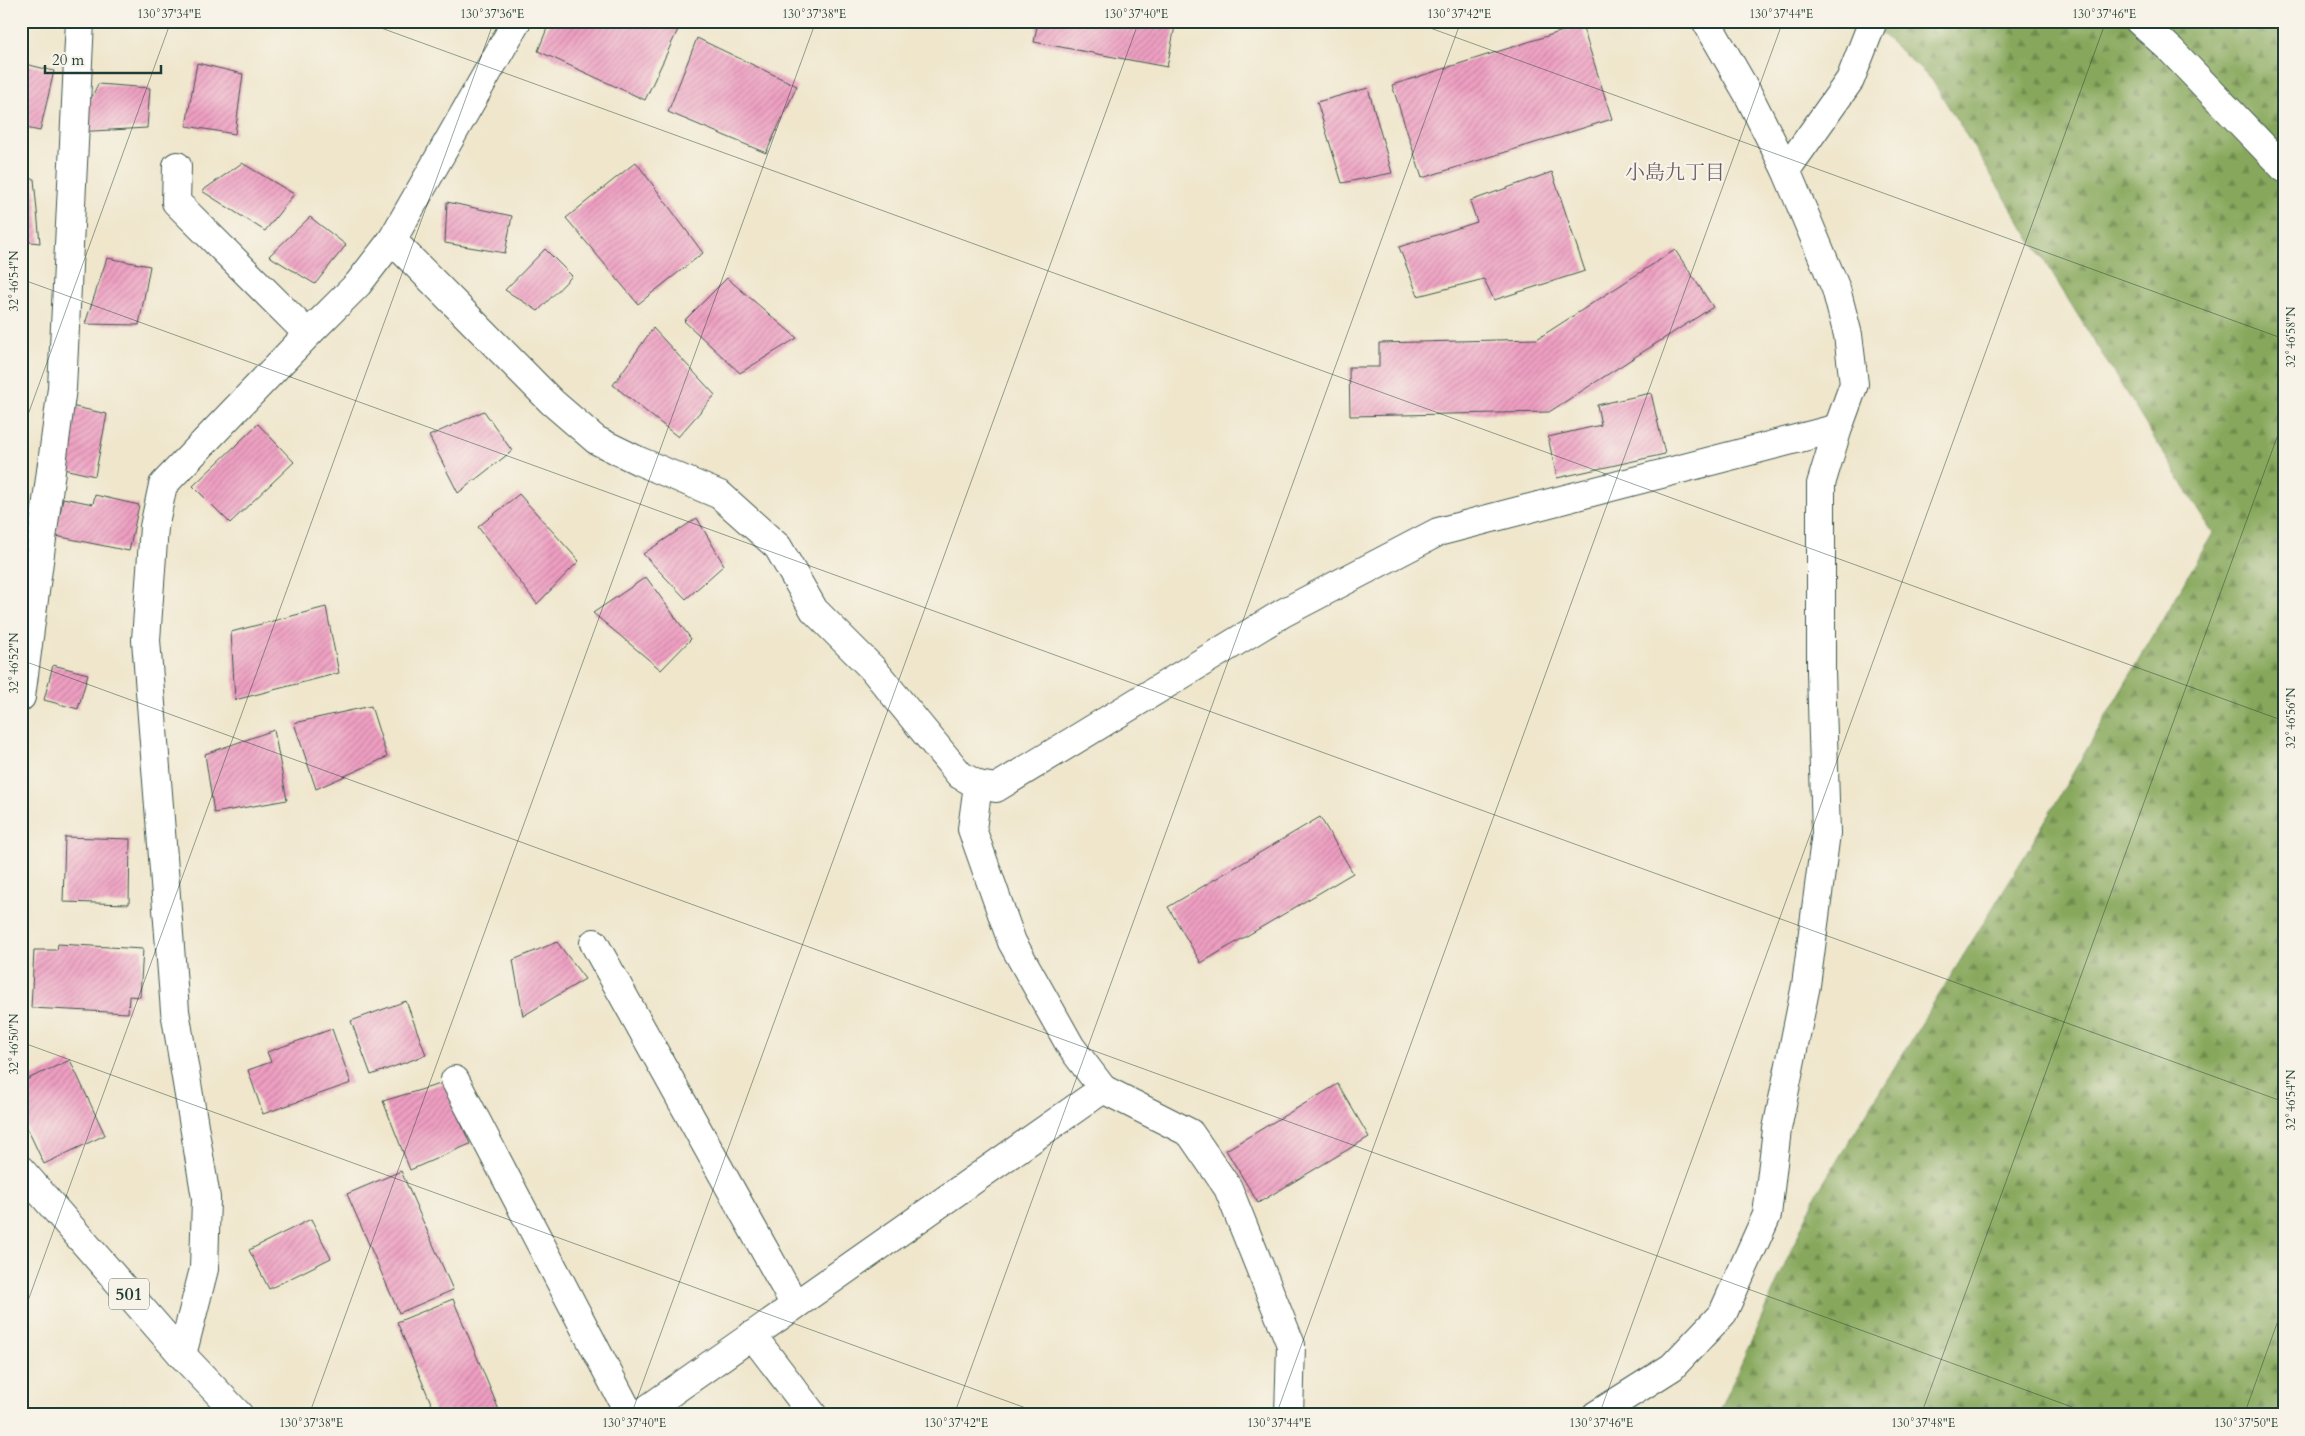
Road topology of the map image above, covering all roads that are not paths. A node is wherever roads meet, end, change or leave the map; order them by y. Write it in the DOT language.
graph roads {
  1 [pos="80,21"];
  2 [pos="517,21"];
  3 [pos="1706,21"];
  4 [pos="1873,21"];
  5 [pos="2139,21"];
  6 [pos="177,166"];
  7 [pos="2284,168"];
  8 [pos="1786,170"];
  9 [pos="392,240"];
  10 [pos="308,334"];
  11 [pos="1838,428"];
  12 [pos="21,697"];
  13 [pos="978,786"];
  14 [pos="594,943"];
  15 [pos="455,1080"];
  16 [pos="1103,1090"];
  17 [pos="21,1170"];
  18 [pos="795,1305"];
  19 [pos="752,1335"];
  20 [pos="182,1355"];
  21 [pos="239,1415"];
  22 [pos="630,1415"];
  23 [pos="639,1415"];
  24 [pos="813,1415"];
  25 [pos="1289,1415"];
  26 [pos="1596,1415"];
  1 -- 12 [label="main road"];
  2 -- 9 [label="main road"];
  3 -- 8 [label="main road"];
  4 -- 8 [label="main road"];
  5 -- 7 [label="main road"];
  6 -- 10 [label="main road"];
  8 -- 11 [label="main road"];
  9 -- 10 [label="main road"];
  9 -- 13 [label="main road"];
  10 -- 20 [label="main road"];
  11 -- 13 [label="main road"];
  11 -- 26 [label="main road"];
  13 -- 16 [label="main road"];
  14 -- 18 [label="main road"];
  15 -- 22 [label="main road"];
  16 -- 18 [label="main road"];
  16 -- 25 [label="main road"];
  17 -- 20 [label="main road, 501"];
  18 -- 19 [label="main road"];
  19 -- 23 [label="main road"];
  19 -- 24 [label="main road"];
  20 -- 21 [label="main road, 501"];
}
